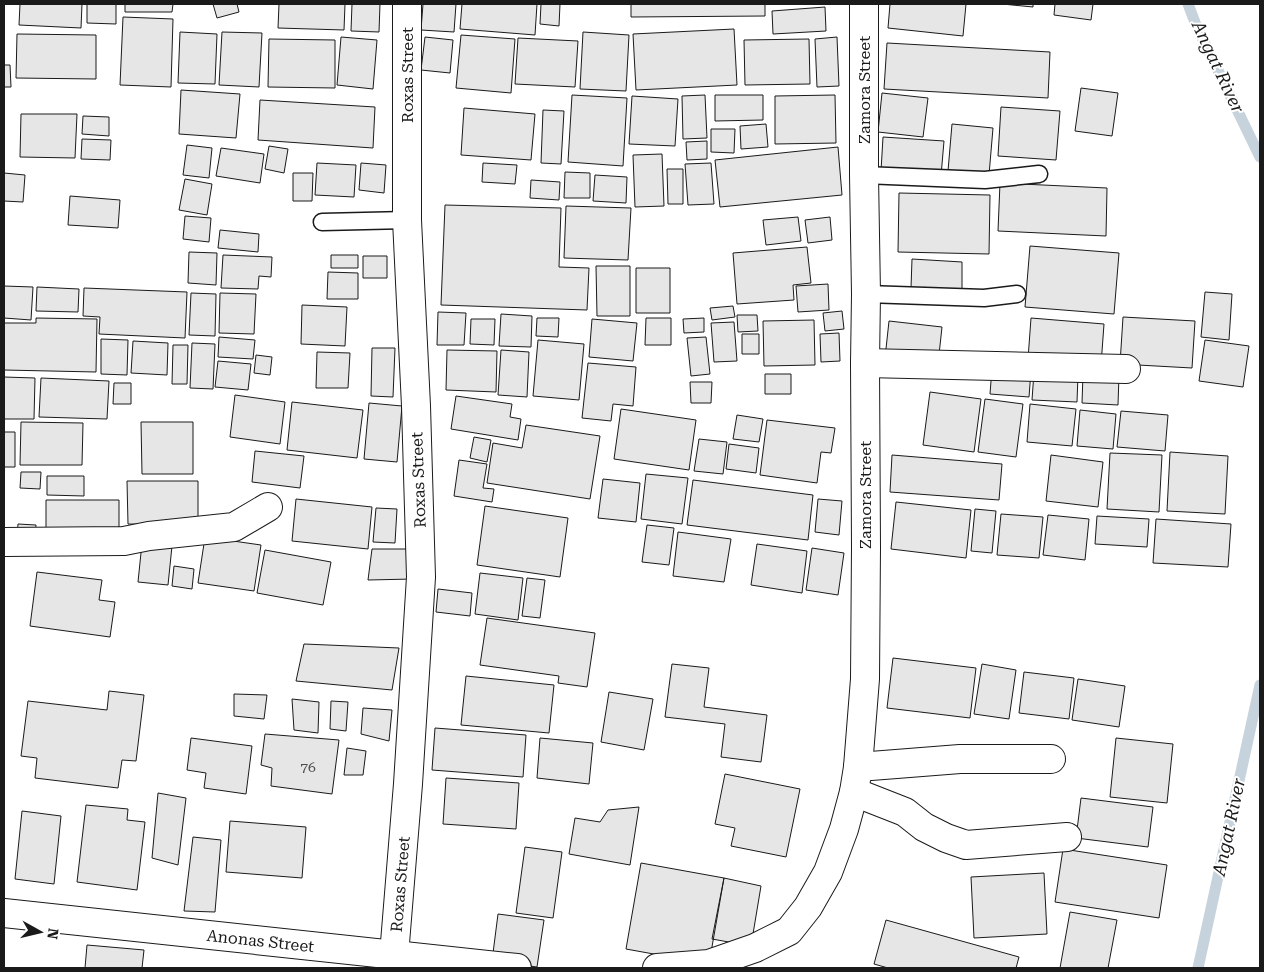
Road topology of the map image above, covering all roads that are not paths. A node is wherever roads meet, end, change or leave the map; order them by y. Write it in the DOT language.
graph roads {
  1 [pos="407,4"];
  2 [pos="864,4"];
  3 [pos="1039,174"];
  4 [pos="864,175"];
  5 [pos="407,220"];
  6 [pos="322,222"];
  7 [pos="866,294"];
  8 [pos="1017,294"];
  9 [pos="865,362"];
  10 [pos="1126,369"];
  11 [pos="268,507"];
  12 [pos="4,542"];
  13 [pos="1051,759"];
  14 [pos="856,779"];
  15 [pos="1067,837"];
  16 [pos="4,913"];
  17 [pos="394,955"];
  18 [pos="517,968"];
  19 [pos="657,968"];
  1 -- 5 [label="street, Roxas Street"];
  2 -- 4 [label="street, Zamora Street"];
  3 -- 4 [label="lane"];
  4 -- 7 [label="street, Zamora Street"];
  5 -- 6 [label="lane"];
  5 -- 17 [label="street, Roxas Street"];
  7 -- 8 [label="lane"];
  7 -- 9 [label="street, Zamora Street"];
  9 -- 10 [label="street"];
  9 -- 14 [label="street, Zamora Street"];
  11 -- 12 [label="street"];
  13 -- 14 [label="street"];
  14 -- 15 [label="street"];
  14 -- 19 [label="street, Zamora Street"];
  16 -- 17 [label="street, Anonas Street"];
  17 -- 18 [label="street, Anonas Street"];
}
